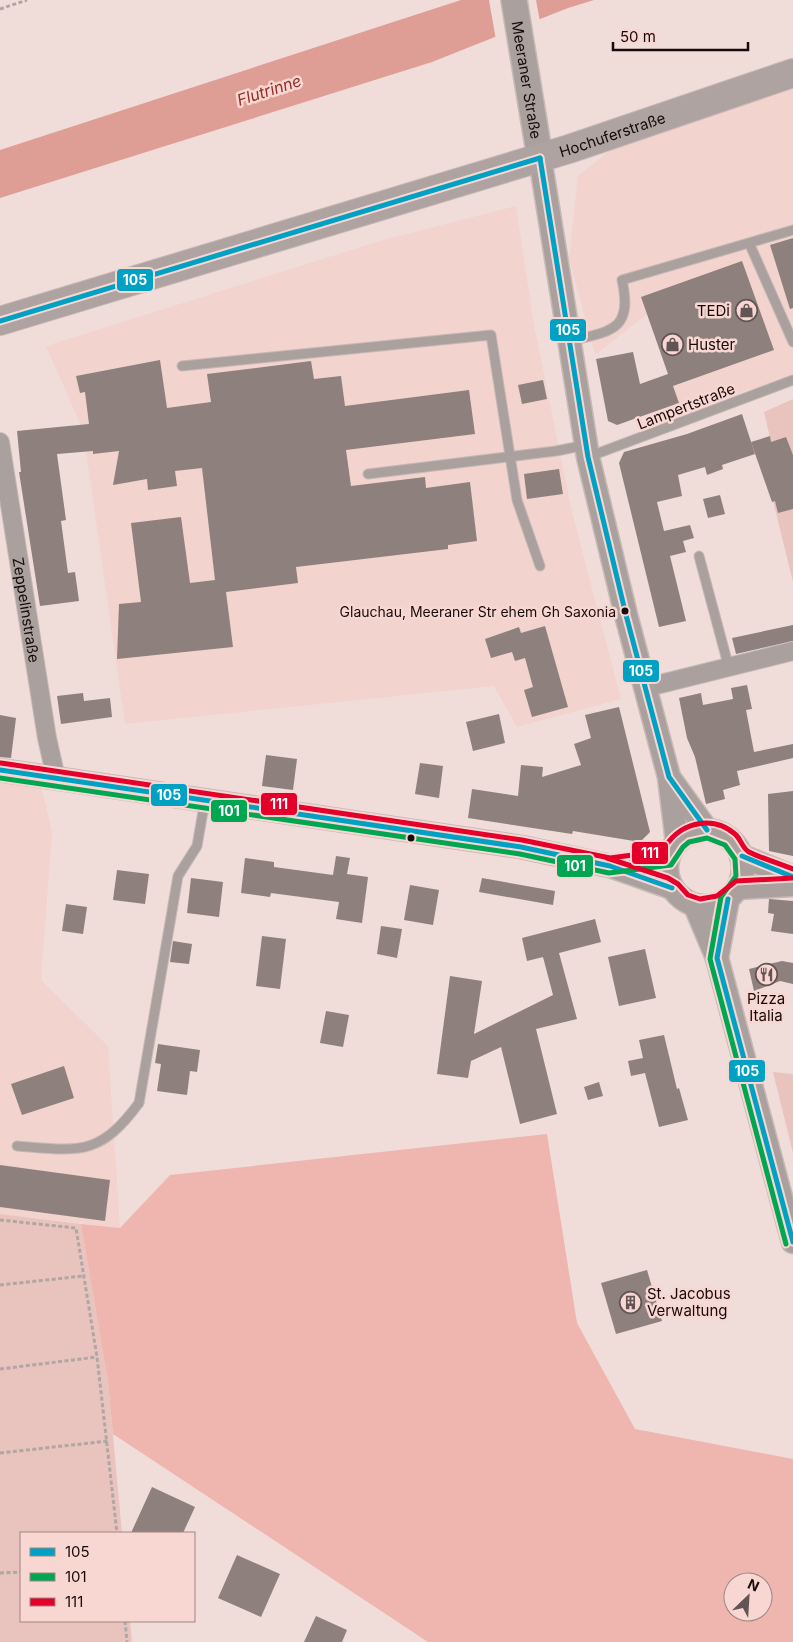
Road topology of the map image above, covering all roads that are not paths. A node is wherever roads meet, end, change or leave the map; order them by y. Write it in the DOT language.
graph roads {
  1 [pos="514,0"];
  2 [pos="793,73"];
  3 [pos="540,158"];
  4 [pos="793,230"];
  5 [pos="750,244"];
  6 [pos="0,322"];
  7 [pos="570,341"];
  8 [pos="793,342"];
  9 [pos="182,366"];
  10 [pos="793,380"];
  11 [pos="0,442"];
  12 [pos="587,451"];
  13 [pos="508,456"];
  14 [pos="368,474"];
  15 [pos="699,556"];
  16 [pos="540,566"];
  17 [pos="793,650"];
  18 [pos="730,668"];
  19 [pos="644,688"];
  20 [pos="0,770"];
  21 [pos="669,776"];
  22 [pos="56,778"];
  23 [pos="205,800"];
  24 [pos="707,830"];
  25 [pos="673,850"];
  26 [pos="742,856"];
  27 [pos="610,866"];
  28 [pos="793,877"];
  29 [pos="793,885"];
  30 [pos="672,888"];
  31 [pos="733,894"];
  32 [pos="695,906"];
  33 [pos="717,958"];
  34 [pos="17,1146"];
  35 [pos="793,1242"];
  1 -- 3 [label="main road, Meeraner Straße"];
  2 -- 3 [label="main road, Hochuferstraße"];
  3 -- 6 [label="main road, Hochuferstraße"];
  3 -- 7 [label="street, Meeraner Straße"];
  4 -- 5 [label="lane"];
  5 -- 7 [label="lane"];
  5 -- 8 [label="lane"];
  7 -- 12 [label="street, Meeraner Straße"];
  9 -- 13 [label="lane"];
  10 -- 12 [label="lane, Lampertstraße"];
  11 -- 22 [label="street, Zeppelinstraße"];
  12 -- 13 [label="lane, Lampertstraße"];
  12 -- 19 [label="street, Meeraner Straße"];
  13 -- 14 [label="lane, Lampertstraße"];
  13 -- 16 [label="lane"];
  15 -- 18 [label="lane"];
  17 -- 18 [label="street"];
  18 -- 19 [label="street"];
  19 -- 21 [label="street, Meeraner Straße"];
  20 -- 22 [label="street"];
  21 -- 24 [label="street, Meeraner Straße"];
  21 -- 25 [label="street, Meeraner Straße"];
  22 -- 23 [label="street"];
  23 -- 27 [label="street"];
  23 -- 34 [label="lane"];
  24 -- 25 [label="street"];
  24 -- 26 [label="street"];
  25 -- 27 [label="street"];
  25 -- 30 [label="street"];
  26 -- 28 [label="street"];
  26 -- 31 [label="street"];
  27 -- 30 [label="street"];
  29 -- 31 [label="street"];
  30 -- 32 [label="street"];
  31 -- 32 [label="street"];
  31 -- 33 [label="street"];
  32 -- 33 [label="street"];
  33 -- 35 [label="street"];
}
